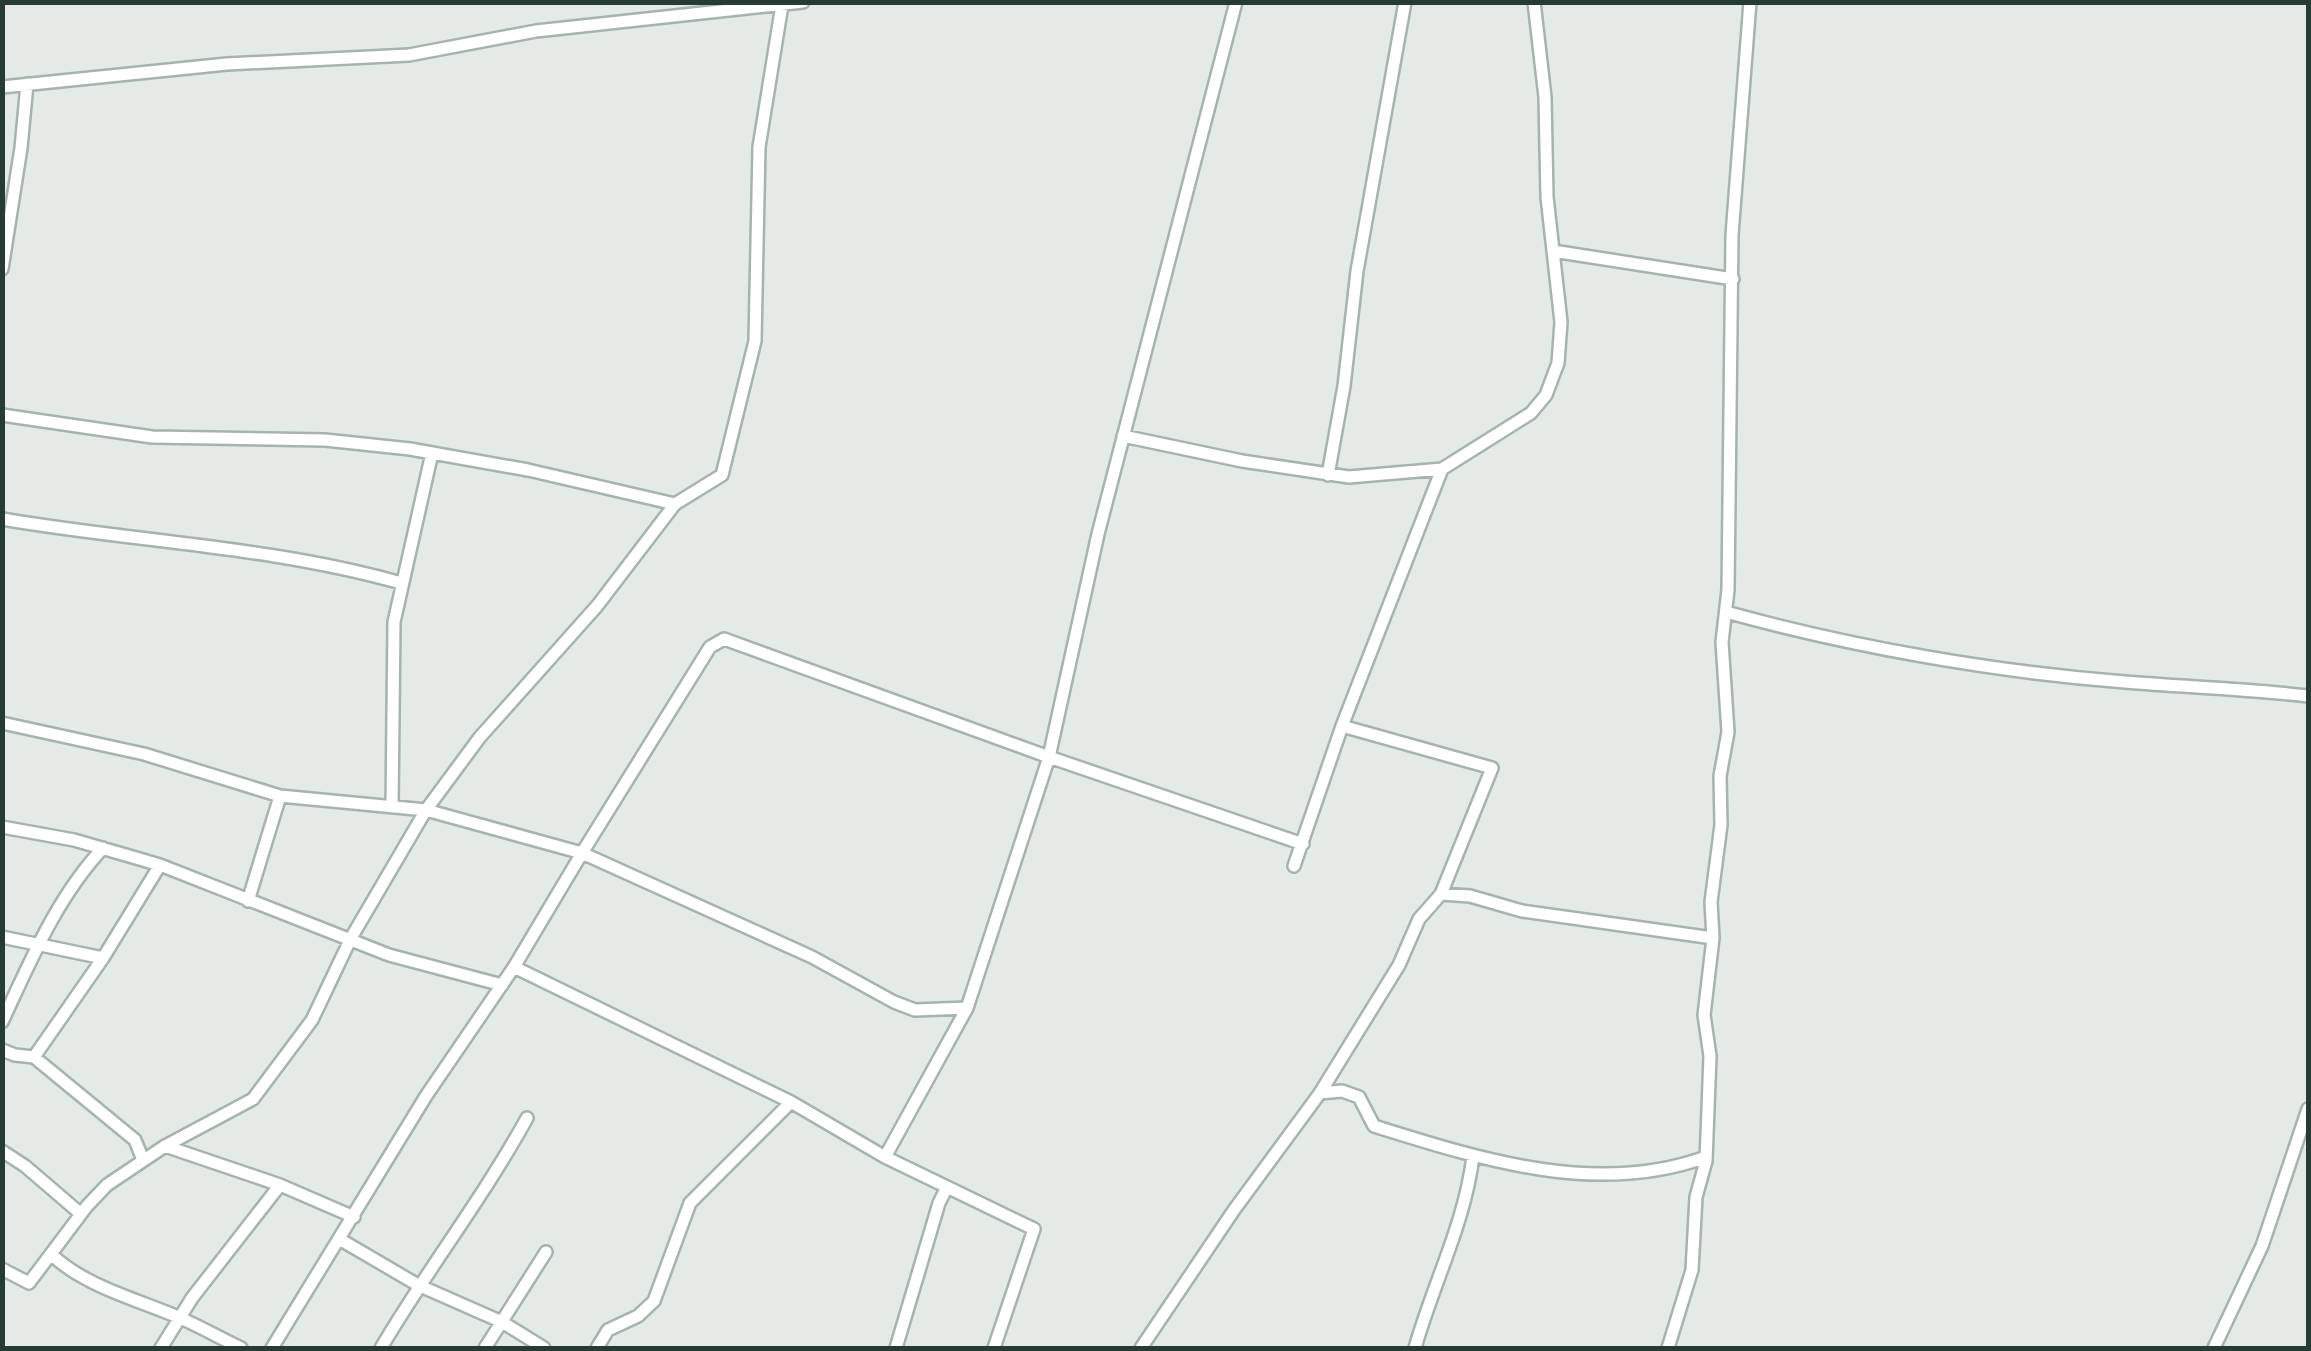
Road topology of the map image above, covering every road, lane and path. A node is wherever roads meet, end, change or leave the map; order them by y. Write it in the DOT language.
graph roads {
  1 [pos="803,2"];
  2 [pos="1236,2"];
  3 [pos="1405,2"];
  4 [pos="1534,2"];
  5 [pos="1750,2"];
  6 [pos="782,5"];
  7 [pos="714,8"];
  8 [pos="27,84"];
  9 [pos="2,86"];
  10 [pos="1553,252"];
  11 [pos="2,269"];
  12 [pos="1733,279"];
  13 [pos="2,415"];
  14 [pos="1123,436"];
  15 [pos="432,452"];
  16 [pos="1442,469"];
  17 [pos="1328,474"];
  18 [pos="675,504"];
  19 [pos="2,519"];
  20 [pos="401,583"];
  21 [pos="1726,612"];
  22 [pos="2308,696"];
  23 [pos="2,723"];
  24 [pos="1342,726"];
  25 [pos="1049,758"];
  26 [pos="280,796"];
  27 [pos="392,808"];
  28 [pos="426,810"];
  29 [pos="2,826"];
  30 [pos="1302,844"];
  31 [pos="103,848"];
  32 [pos="582,853"];
  33 [pos="160,865"];
  34 [pos="1294,866"];
  35 [pos="1441,894"];
  36 [pos="248,901"];
  37 [pos="2,938"];
  38 [pos="351,938"];
  39 [pos="1713,938"];
  40 [pos="38,945"];
  41 [pos="103,958"];
  42 [pos="514,967"];
  43 [pos="502,984"];
  44 [pos="967,1008"];
  45 [pos="2,1022"];
  46 [pos="2,1050"];
  47 [pos="34,1057"];
  48 [pos="1320,1093"];
  49 [pos="790,1102"];
  50 [pos="2308,1109"];
  51 [pos="527,1118"];
  52 [pos="165,1146"];
  53 [pos="2,1151"];
  54 [pos="1473,1156"];
  55 [pos="885,1157"];
  56 [pos="1706,1157"];
  57 [pos="144,1160"];
  58 [pos="280,1186"];
  59 [pos="946,1189"];
  60 [pos="81,1214"];
  61 [pos="354,1217"];
  62 [pos="340,1240"];
  63 [pos="546,1252"];
  64 [pos="51,1254"];
  65 [pos="2,1269"];
  66 [pos="418,1285"];
  67 [pos="178,1317"];
  68 [pos="502,1322"];
  69 [pos="161,1348"];
  70 [pos="241,1348"];
  71 [pos="272,1348"];
  72 [pos="380,1348"];
  73 [pos="484,1348"];
  74 [pos="544,1348"];
  75 [pos="597,1348"];
  76 [pos="896,1348"];
  77 [pos="994,1348"];
  78 [pos="1141,1348"];
  79 [pos="1416,1348"];
  80 [pos="1668,1348"];
  81 [pos="2214,1348"];
  1 -- 6 [label="street"];
  2 -- 14 [label="street"];
  3 -- 17 [label="street"];
  4 -- 10 [label="street"];
  5 -- 12 [label="street"];
  6 -- 7 [label="street"];
  6 -- 18 [label="street"];
  7 -- 8 [label="street"];
  8 -- 9 [label="street"];
  8 -- 11 [label="street"];
  10 -- 12 [label="street"];
  10 -- 16 [label="street"];
  12 -- 21 [label="street"];
  13 -- 15 [label="street"];
  14 -- 17 [label="street"];
  14 -- 25 [label="street"];
  15 -- 18 [label="street"];
  15 -- 20 [label="street"];
  16 -- 17 [label="street"];
  16 -- 24 [label="street"];
  18 -- 28 [label="street"];
  19 -- 20 [label="street"];
  20 -- 27 [label="street"];
  21 -- 22 [label="street"];
  21 -- 39 [label="street"];
  23 -- 26 [label="street"];
  24 -- 30 [label="street"];
  24 -- 35 [label="street"];
  25 -- 30 [label="street"];
  25 -- 32 [label="street"];
  25 -- 44 [label="street"];
  26 -- 27 [label="street"];
  26 -- 36 [label="street"];
  27 -- 28 [label="street"];
  28 -- 32 [label="street"];
  28 -- 38 [label="street"];
  29 -- 31 [label="street"];
  30 -- 34 [label="street"];
  31 -- 33 [label="street"];
  31 -- 40 [label="street"];
  32 -- 42 [label="street"];
  32 -- 44 [label="street"];
  33 -- 36 [label="street"];
  33 -- 41 [label="street"];
  35 -- 39 [label="street"];
  35 -- 48 [label="street"];
  36 -- 38 [label="street"];
  37 -- 40 [label="street"];
  38 -- 43 [label="street"];
  38 -- 52 [label="street"];
  39 -- 56 [label="street"];
  40 -- 41 [label="street"];
  40 -- 45 [label="street"];
  41 -- 47 [label="street"];
  42 -- 43 [label="street"];
  42 -- 49 [label="street"];
  43 -- 61 [label="street"];
  44 -- 55 [label="street"];
  46 -- 47 [label="street"];
  47 -- 57 [label="street"];
  48 -- 54 [label="street"];
  48 -- 78 [label="street"];
  49 -- 55 [label="street"];
  49 -- 75 [label="street"];
  50 -- 81 [label="street"];
  51 -- 66 [label="street"];
  52 -- 57 [label="street"];
  52 -- 58 [label="street"];
  53 -- 60 [label="street"];
  54 -- 56 [label="street"];
  54 -- 79 [label="street"];
  55 -- 59 [label="street"];
  56 -- 80 [label="street"];
  57 -- 60 [label="street"];
  58 -- 61 [label="street"];
  58 -- 67 [label="street"];
  59 -- 76 [label="street"];
  59 -- 77 [label="street"];
  60 -- 64 [label="street"];
  61 -- 62 [label="street"];
  62 -- 66 [label="street"];
  62 -- 71 [label="street"];
  63 -- 68 [label="street"];
  64 -- 65 [label="street"];
  64 -- 67 [label="street"];
  66 -- 68 [label="street"];
  66 -- 72 [label="street"];
  67 -- 69 [label="street"];
  67 -- 70 [label="street"];
  68 -- 73 [label="street"];
  68 -- 74 [label="street"];
}
